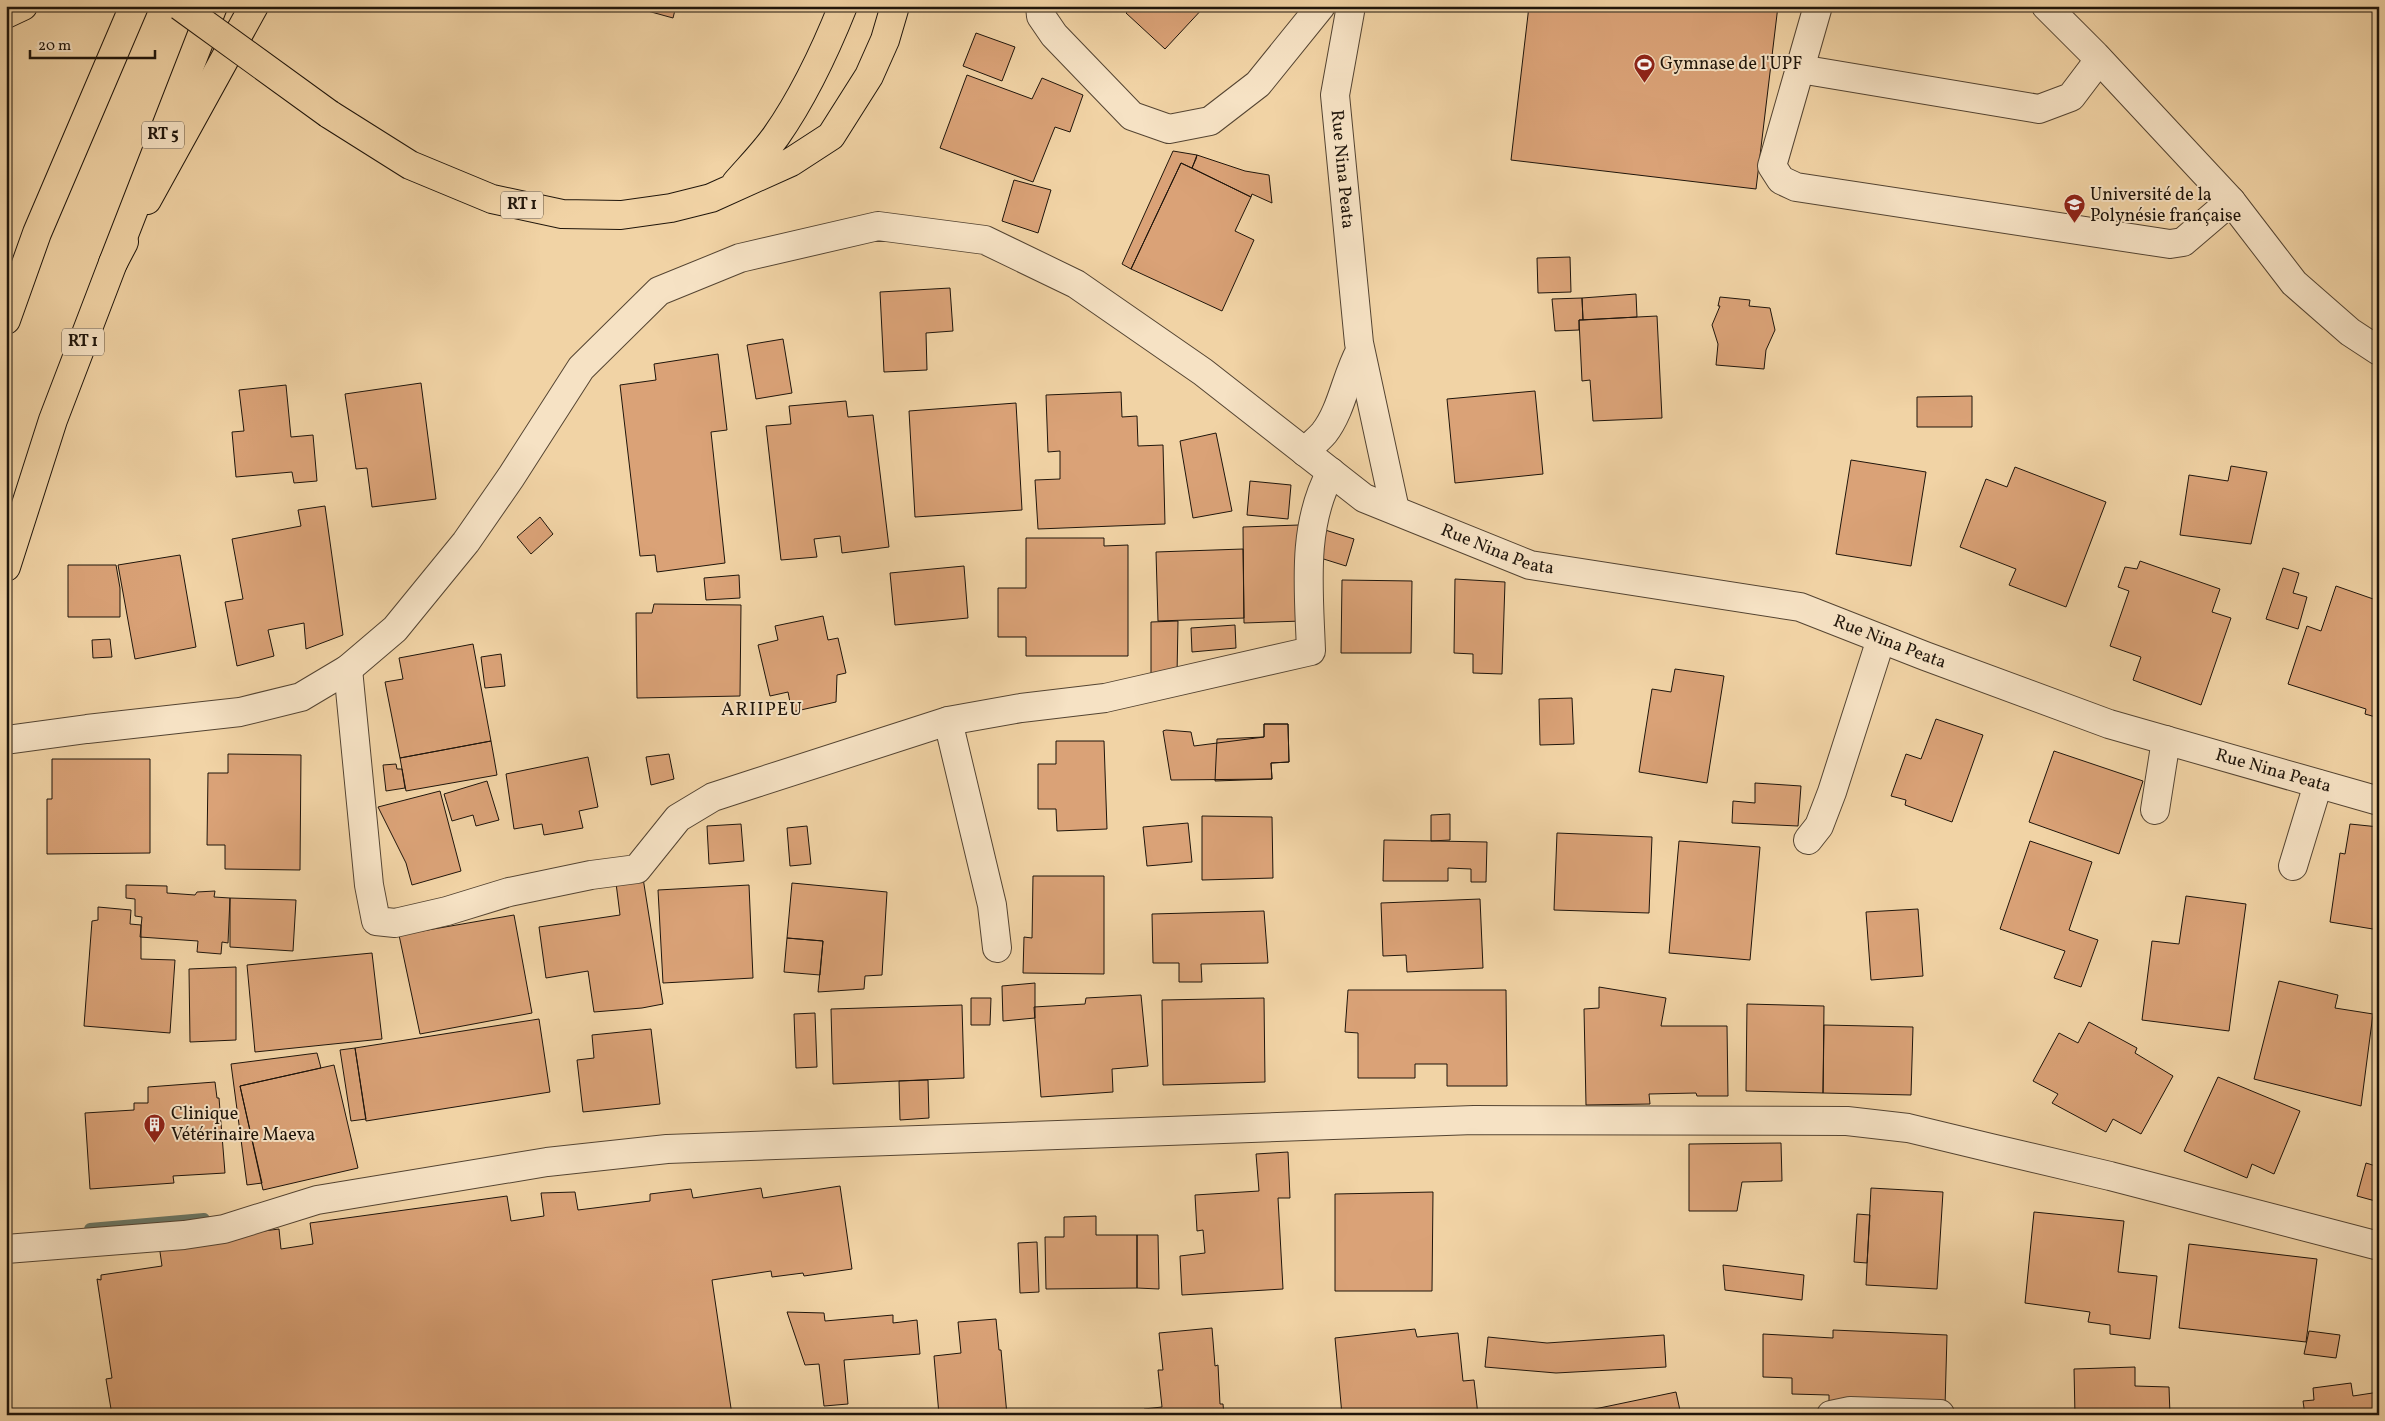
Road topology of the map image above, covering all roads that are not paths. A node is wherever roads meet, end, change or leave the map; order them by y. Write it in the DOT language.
graph roads {
  1 [pos="22,6"];
  2 [pos="134,6"];
  3 [pos="180,6"];
  4 [pos="212,6"];
  5 [pos="254,6"];
  6 [pos="843,6"];
  7 [pos="895,6"];
  8 [pos="1040,6"];
  9 [pos="1321,6"];
  10 [pos="1350,6"];
  11 [pos="1818,6"];
  12 [pos="2046,6"];
  13 [pos="6,14"];
  14 [pos="2099,60"];
  15 [pos="1800,69"];
  16 [pos="732,188"];
  17 [pos="2230,201"];
  18 [pos="113,263"];
  19 [pos="6,320"];
  20 [pos="1360,351"];
  21 [pos="2379,351"];
  22 [pos="1305,452"];
  23 [pos="1331,472"];
  24 [pos="1395,510"];
  25 [pos="6,567"];
  26 [pos="1881,639"];
  27 [pos="348,669"];
  28 [pos="948,721"];
  29 [pos="6,740"];
  30 [pos="2166,740"];
  31 [pos="2318,784"];
  32 [pos="2379,801"];
  33 [pos="2155,810"];
  34 [pos="1808,840"];
  35 [pos="2293,866"];
  36 [pos="997,948"];
  37 [pos="2379,1246"];
  38 [pos="6,1248"];
  39 [pos="1940,1414"];
  40 [pos="1831,1415"];
  1 -- 13 [label="main road"];
  2 -- 19 [label="main road"];
  3 -- 16 [label="main road, RT 1, bridge"];
  4 -- 18 [label="main road, RT 5"];
  5 -- 18 [label="main road, RT 1"];
  6 -- 16 [label="main road, RT 1"];
  7 -- 16 [label="main road"];
  8 -- 9 [label="street"];
  10 -- 20 [label="street, Rue Nina Peata"];
  11 -- 15 [label="street"];
  12 -- 14 [label="street"];
  14 -- 15 [label="street"];
  14 -- 17 [label="street"];
  15 -- 17 [label="street"];
  17 -- 21 [label="street"];
  18 -- 25 [label="main road, RT 1"];
  20 -- 22 [label="street"];
  20 -- 24 [label="street, Rue Nina Peata"];
  22 -- 23 [label="street, Rue Nina Peata"];
  22 -- 27 [label="street, Rue Nina Peata"];
  23 -- 24 [label="street, Rue Nina Peata"];
  23 -- 28 [label="street"];
  24 -- 26 [label="street, Rue Nina Peata"];
  26 -- 30 [label="street, Rue Nina Peata"];
  26 -- 34 [label="street"];
  27 -- 28 [label="street"];
  27 -- 29 [label="street, Rue Nina Peata"];
  28 -- 36 [label="street"];
  30 -- 31 [label="street, Rue Nina Peata"];
  30 -- 33 [label="street"];
  31 -- 32 [label="street, Rue Nina Peata"];
  31 -- 35 [label="street"];
  37 -- 38 [label="street"];
  39 -- 40 [label="street"];
}
